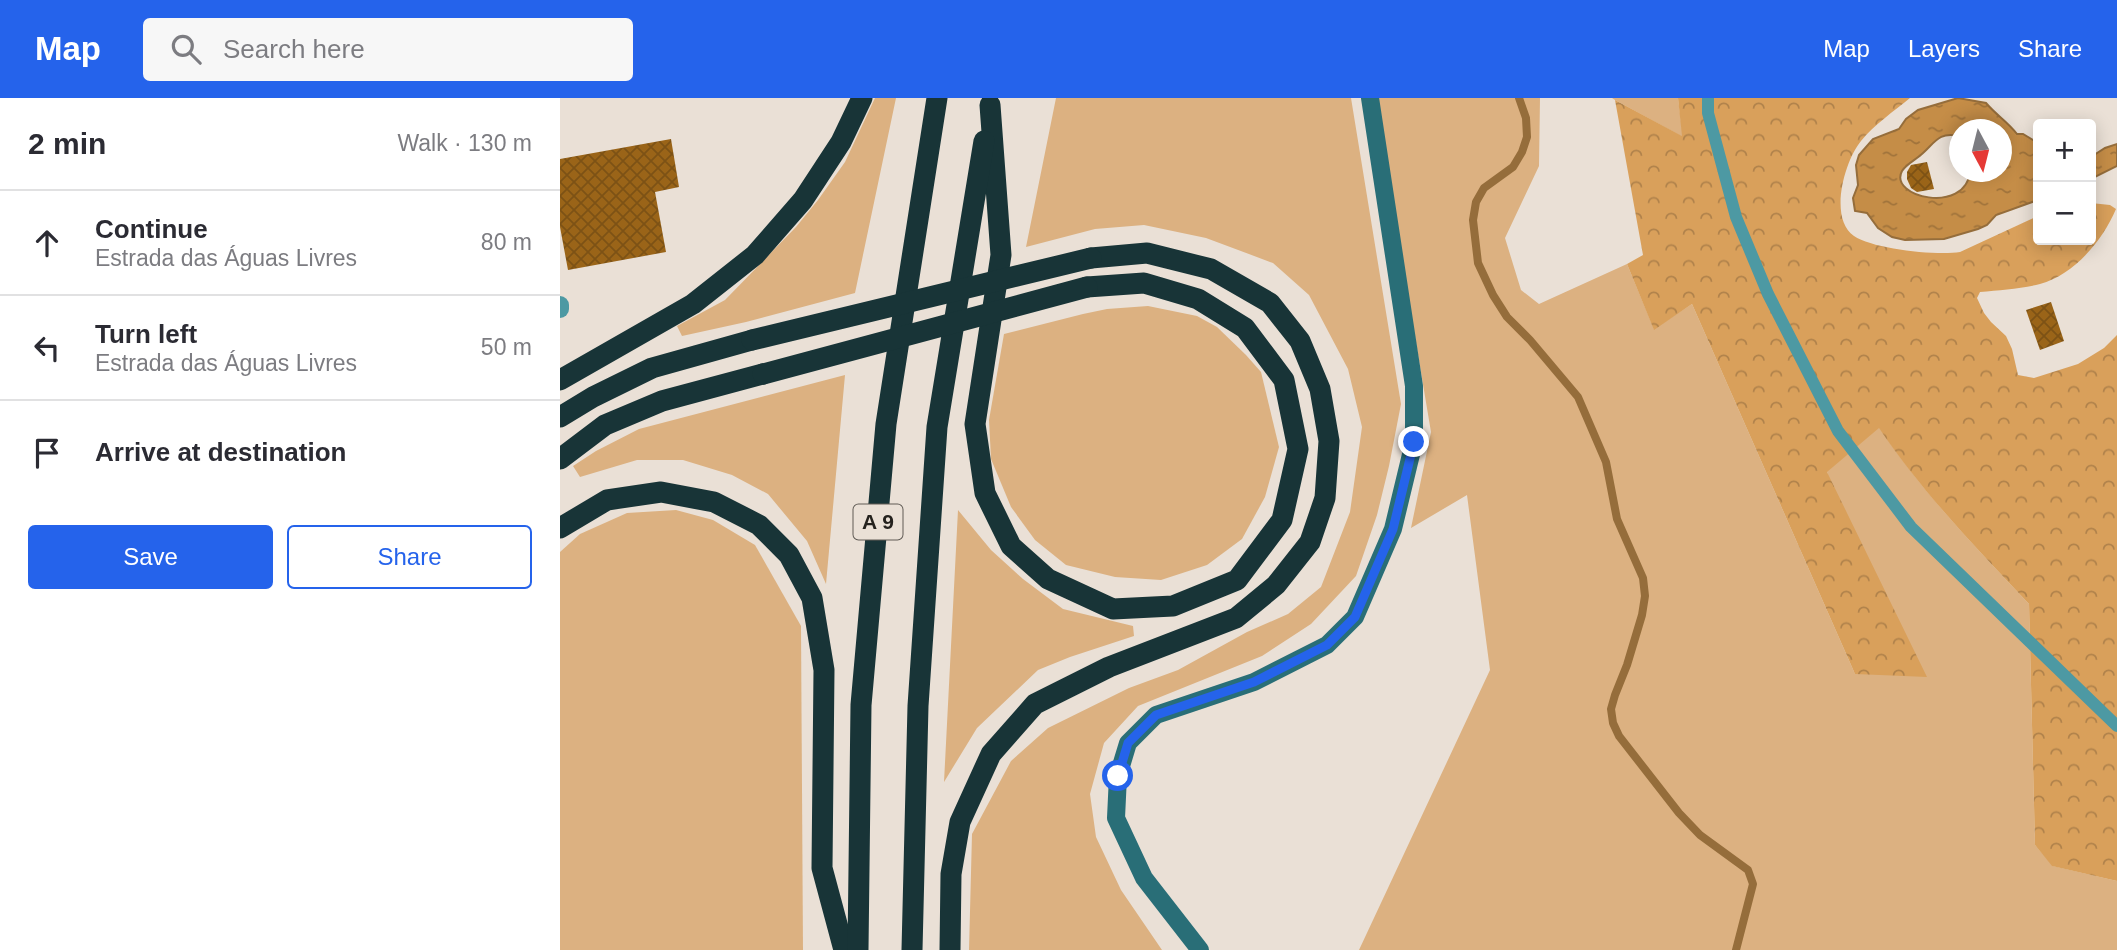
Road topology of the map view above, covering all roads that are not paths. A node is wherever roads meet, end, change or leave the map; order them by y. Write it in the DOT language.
graph roads {
  1 [pos="862,98"];
  2 [pos="937,98"];
  3 [pos="1370,98"];
  4 [pos="1707,98"];
  5 [pos="990,102"];
  6 [pos="560,380"];
  7 [pos="560,417"];
  8 [pos="560,459"];
  9 [pos="560,528"];
  10 [pos="2117,726"];
  11 [pos="844,950"];
  12 [pos="858,950"];
  13 [pos="912,950"];
  14 [pos="950,950"];
  15 [pos="1200,950"];
  1 -- 6 [label="highway"];
  2 -- 12 [label="highway, A 9"];
  3 -- 15 [label="main road"];
  4 -- 10 [label="lane"];
  5 -- 8 [label="highway, bridge"];
  5 -- 13 [label="highway, A 9"];
  7 -- 14 [label="highway, bridge"];
  9 -- 11 [label="highway"];
}
